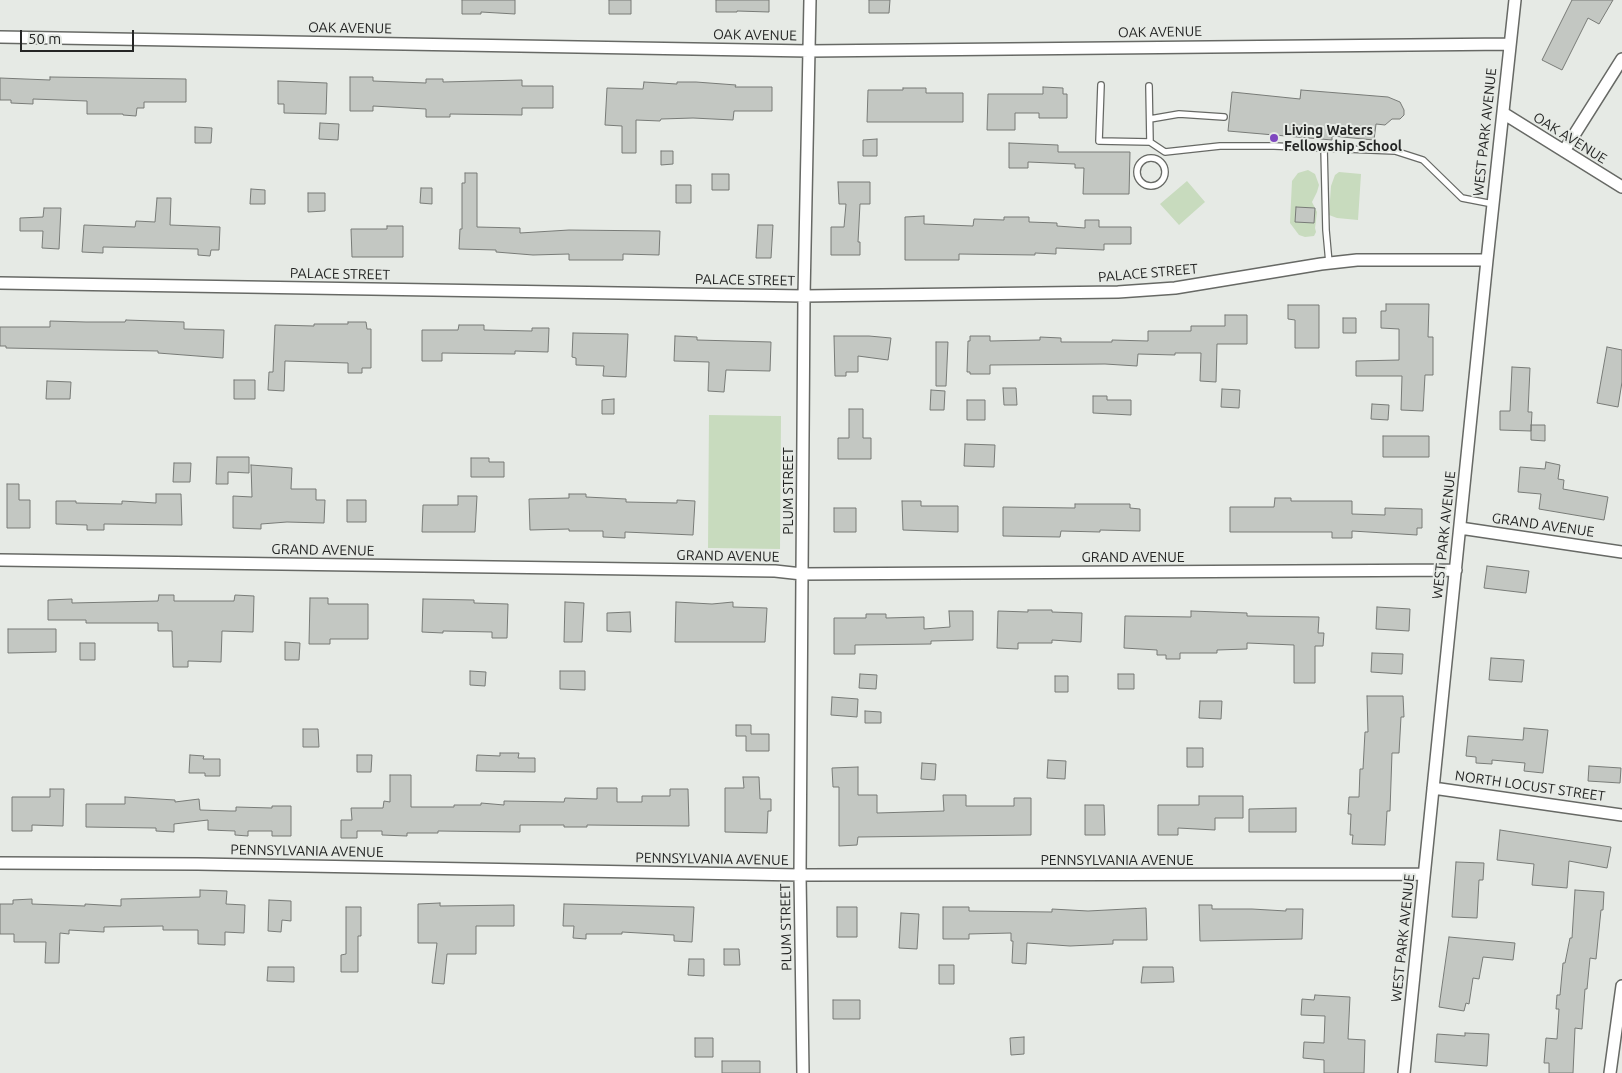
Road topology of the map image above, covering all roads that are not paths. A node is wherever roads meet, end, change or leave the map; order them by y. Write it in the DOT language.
graph roads {
  1 [pos="810,0"];
  2 [pos="1515,0"];
  3 [pos="0,37"];
  4 [pos="1510,44"];
  5 [pos="810,51"];
  6 [pos="1622,59"];
  7 [pos="1101,85"];
  8 [pos="1149,86"];
  9 [pos="1503,114"];
  10 [pos="1224,117"];
  11 [pos="1150,119"];
  12 [pos="1150,142"];
  13 [pos="1324,148"];
  14 [pos="1564,151"];
  15 [pos="1165,152"];
  16 [pos="1159,159"];
  17 [pos="1622,187"];
  18 [pos="1493,204"];
  19 [pos="1486,260"];
  20 [pos="1329,263"];
  21 [pos="0,283"];
  22 [pos="804,296"];
  23 [pos="1460,528"];
  24 [pos="1622,552"];
  25 [pos="0,560"];
  26 [pos="1456,570"];
  27 [pos="802,574"];
  28 [pos="1433,788"];
  29 [pos="1622,815"];
  30 [pos="0,864"];
  31 [pos="1424,874"];
  32 [pos="800,875"];
  33 [pos="1622,986"];
  34 [pos="803,1073"];
  35 [pos="1404,1073"];
  36 [pos="1610,1073"];
  1 -- 5 [label="street, PLUM STREET"];
  2 -- 4 [label="street, WEST PARK AVENUE"];
  3 -- 5 [label="street, OAK AVENUE"];
  4 -- 5 [label="street, OAK AVENUE"];
  4 -- 9 [label="street, WEST PARK AVENUE"];
  5 -- 22 [label="street, PLUM STREET"];
  6 -- 14 [label="street"];
  7 -- 12 [label="lane"];
  8 -- 11 [label="lane"];
  9 -- 14 [label="street, OAK AVENUE"];
  9 -- 18 [label="street, WEST PARK AVENUE"];
  10 -- 11 [label="lane"];
  11 -- 12 [label="lane"];
  12 -- 15 [label="lane"];
  13 -- 15 [label="lane"];
  13 -- 18 [label="lane"];
  13 -- 20 [label="lane"];
  14 -- 17 [label="street, OAK AVENUE"];
  15 -- 16 [label="lane"];
  16 -- 16 [label="lane"];
  18 -- 19 [label="street, WEST PARK AVENUE"];
  19 -- 20 [label="street, PALACE STREET"];
  19 -- 23 [label="street, WEST PARK AVENUE"];
  20 -- 22 [label="street, PALACE STREET"];
  21 -- 22 [label="street, PALACE STREET"];
  22 -- 27 [label="street, PLUM STREET"];
  23 -- 24 [label="street, GRAND AVENUE"];
  23 -- 26 [label="street, WEST PARK AVENUE"];
  25 -- 27 [label="street, GRAND AVENUE"];
  26 -- 27 [label="street, GRAND AVENUE"];
  26 -- 28 [label="street, WEST PARK AVENUE"];
  27 -- 32 [label="street, PLUM STREET"];
  28 -- 29 [label="street, NORTH LOCUST STREET"];
  28 -- 31 [label="street, WEST PARK AVENUE"];
  30 -- 32 [label="street, PENNSYLVANIA AVENUE"];
  31 -- 32 [label="street, PENNSYLVANIA AVENUE"];
  31 -- 35 [label="street, WEST PARK AVENUE"];
  32 -- 34 [label="street, PLUM STREET"];
  33 -- 36 [label="street"];
}
